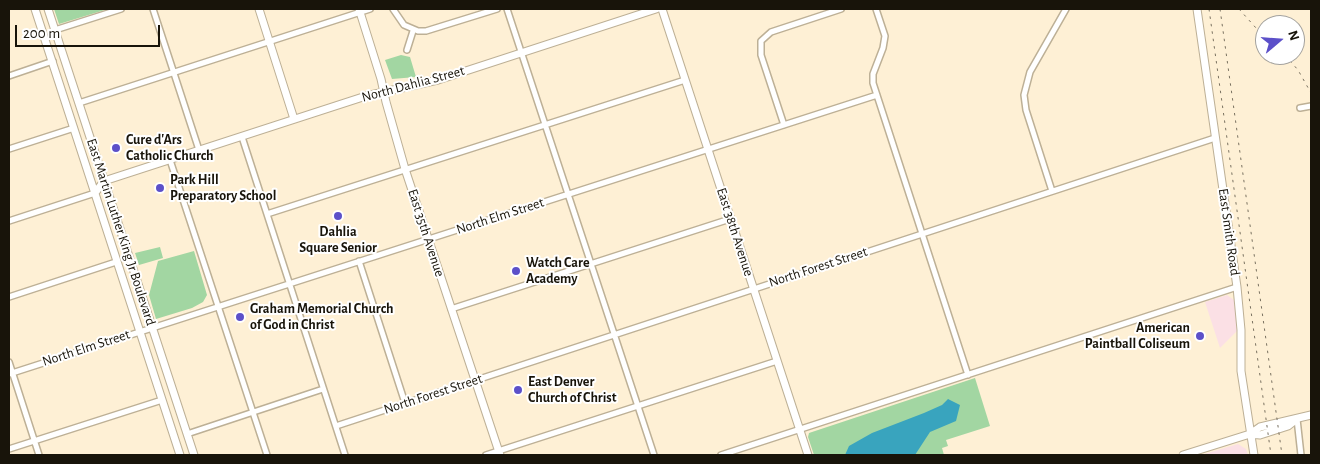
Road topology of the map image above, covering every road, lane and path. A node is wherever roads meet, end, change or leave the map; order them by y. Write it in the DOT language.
graph roads {
  1 [pos="35,9"];
  2 [pos="48,9"];
  3 [pos="121,9"];
  4 [pos="153,9"];
  5 [pos="259,9"];
  6 [pos="370,9"];
  7 [pos="393,9"];
  8 [pos="497,9"];
  9 [pos="507,9"];
  10 [pos="656,9"];
  11 [pos="662,9"];
  12 [pos="841,9"];
  13 [pos="876,9"];
  14 [pos="1066,9"];
  15 [pos="1197,9"];
  16 [pos="359,11"];
  17 [pos="59,29"];
  18 [pos="413,30"];
  19 [pos="270,42"];
  20 [pos="407,50"];
  21 [pos="521,52"];
  22 [pos="50,62"];
  23 [pos="174,72"];
  24 [pos="9,76"];
  25 [pos="685,80"];
  26 [pos="384,92"];
  27 [pos="877,95"];
  28 [pos="79,103"];
  29 [pos="1311,106"];
  30 [pos="1300,108"];
  31 [pos="294,119"];
  32 [pos="545,125"];
  33 [pos="784,125"];
  34 [pos="72,128"];
  35 [pos="242,137"];
  36 [pos="1215,138"];
  37 [pos="9,149"];
  38 [pos="199,150"];
  39 [pos="708,150"];
  40 [pos="168,161"];
  41 [pos="405,169"];
  42 [pos="104,181"];
  43 [pos="1052,191"];
  44 [pos="95,193"];
  45 [pos="568,194"];
  46 [pos="267,214"];
  47 [pos="730,219"];
  48 [pos="9,221"];
  49 [pos="922,234"];
  50 [pos="428,239"];
  51 [pos="359,261"];
  52 [pos="116,262"];
  53 [pos="591,265"];
  54 [pos="290,284"];
  55 [pos="1237,287"];
  56 [pos="753,288"];
  57 [pos="9,297"];
  58 [pos="219,307"];
  59 [pos="451,309"];
  60 [pos="152,328"];
  61 [pos="139,331"];
  62 [pos="614,334"];
  63 [pos="777,361"];
  64 [pos="9,362"];
  65 [pos="10,373"];
  66 [pos="968,375"];
  67 [pos="475,380"];
  68 [pos="323,389"];
  69 [pos="162,400"];
  70 [pos="405,403"];
  71 [pos="638,406"];
  72 [pos="253,412"];
  73 [pos="1311,415"];
  74 [pos="1296,420"];
  75 [pos="336,426"];
  76 [pos="799,430"];
  77 [pos="187,434"];
  78 [pos="1250,434"];
  79 [pos="34,441"];
  80 [pos="9,449"];
  81 [pos="499,453"];
  82 [pos="39,455"];
  83 [pos="180,455"];
  84 [pos="194,455"];
  85 [pos="267,455"];
  86 [pos="345,455"];
  87 [pos="486,455"];
  88 [pos="654,455"];
  89 [pos="721,455"];
  90 [pos="808,455"];
  91 [pos="1183,455"];
  92 [pos="1254,455"];
  93 [pos="1302,455"];
  1 -- 22 [label="street, East Martin Luther King Jr Boulevard"];
  2 -- 17 [label="street, East Martin Luther King Jr Boulevard"];
  3 -- 17 [label="street"];
  4 -- 23 [label="street"];
  5 -- 19 [label="street"];
  6 -- 16 [label="street"];
  7 -- 18 [label="street"];
  8 -- 18 [label="street"];
  9 -- 21 [label="street"];
  10 -- 21 [label="street, North Dahlia Street"];
  11 -- 25 [label="street, East 38th Avenue"];
  12 -- 33 [label="street"];
  13 -- 27 [label="street"];
  14 -- 43 [label="street"];
  15 -- 36 [label="street, East Smith Road"];
  16 -- 19 [label="street"];
  16 -- 26 [label="street, East 35th Avenue"];
  17 -- 28 [label="street, East Martin Luther King Jr Boulevard"];
  18 -- 20 [label="street"];
  19 -- 23 [label="street"];
  19 -- 31 [label="street"];
  21 -- 26 [label="street, North Dahlia Street"];
  21 -- 32 [label="street"];
  22 -- 24 [label="street"];
  22 -- 34 [label="street, East Martin Luther King Jr Boulevard"];
  23 -- 28 [label="street"];
  23 -- 38 [label="street"];
  25 -- 32 [label="street"];
  25 -- 39 [label="street, East 38th Avenue"];
  26 -- 31 [label="street, North Dahlia Street"];
  26 -- 41 [label="street, East 35th Avenue"];
  27 -- 33 [label="street, North Elm Street"];
  27 -- 49 [label="street"];
  28 -- 42 [label="street, East Martin Luther King Jr Boulevard"];
  29 -- 30 [label="street"];
  31 -- 35 [label="street, North Dahlia Street"];
  32 -- 41 [label="street"];
  32 -- 45 [label="street"];
  33 -- 39 [label="street, North Elm Street"];
  34 -- 37 [label="street"];
  34 -- 44 [label="street, East Martin Luther King Jr Boulevard"];
  35 -- 38 [label="street, North Dahlia Street"];
  35 -- 46 [label="street"];
  36 -- 43 [label="street, North Forest Street"];
  36 -- 55 [label="street, East Smith Road"];
  38 -- 40 [label="street, North Dahlia Street"];
  39 -- 45 [label="street, North Elm Street"];
  39 -- 47 [label="street, East 38th Avenue"];
  40 -- 42 [label="street, North Dahlia Street"];
  40 -- 58 [label="street"];
  41 -- 46 [label="street"];
  41 -- 50 [label="street, East 35th Avenue"];
  42 -- 44 [label="street"];
  42 -- 60 [label="street, East Martin Luther King Jr Boulevard"];
  43 -- 49 [label="street, North Forest Street"];
  44 -- 48 [label="street"];
  44 -- 52 [label="street, East Martin Luther King Jr Boulevard"];
  45 -- 50 [label="street, North Elm Street"];
  45 -- 53 [label="street"];
  46 -- 54 [label="street"];
  47 -- 53 [label="street"];
  47 -- 56 [label="street, East 38th Avenue"];
  49 -- 56 [label="street, North Forest Street"];
  49 -- 66 [label="street"];
  50 -- 51 [label="street, North Elm Street"];
  50 -- 59 [label="street, East 35th Avenue"];
  51 -- 54 [label="street, North Elm Street"];
  51 -- 70 [label="street"];
  52 -- 57 [label="street"];
  52 -- 61 [label="street, East Martin Luther King Jr Boulevard"];
  53 -- 59 [label="street"];
  53 -- 62 [label="street"];
  54 -- 58 [label="street, North Elm Street"];
  54 -- 68 [label="street"];
  55 -- 66 [label="street"];
  55 -- 78 [label="street, East Smith Road"];
  56 -- 62 [label="street, North Forest Street"];
  56 -- 63 [label="street, East 38th Avenue"];
  58 -- 60 [label="street, North Elm Street"];
  58 -- 72 [label="street"];
  59 -- 67 [label="street, East 35th Avenue"];
  60 -- 61 [label="street, North Elm Street"];
  60 -- 77 [label="street, East Martin Luther King Jr Boulevard"];
  61 -- 65 [label="street, North Elm Street"];
  61 -- 69 [label="street, East Martin Luther King Jr Boulevard"];
  62 -- 67 [label="street, North Forest Street"];
  62 -- 71 [label="street"];
  63 -- 71 [label="street"];
  63 -- 76 [label="street, East 38th Avenue"];
  64 -- 65 [label="street"];
  65 -- 79 [label="street"];
  66 -- 76 [label="street"];
  67 -- 70 [label="street, North Forest Street"];
  67 -- 81 [label="street, East 35th Avenue"];
  68 -- 72 [label="street"];
  68 -- 75 [label="street"];
  69 -- 79 [label="street"];
  69 -- 83 [label="street, East Martin Luther King Jr Boulevard"];
  70 -- 75 [label="street, North Forest Street"];
  71 -- 81 [label="street"];
  71 -- 88 [label="street"];
  72 -- 77 [label="street"];
  72 -- 85 [label="street"];
  73 -- 74 [label="street"];
  74 -- 78 [label="street"];
  74 -- 93 [label="street"];
  75 -- 86 [label="street"];
  76 -- 89 [label="street"];
  76 -- 90 [label="street, East 38th Avenue"];
  77 -- 84 [label="street, East Martin Luther King Jr Boulevard"];
  78 -- 91 [label="street"];
  78 -- 92 [label="street, East Smith Road"];
  79 -- 80 [label="street"];
  79 -- 82 [label="street"];
  81 -- 87 [label="street"];
}
